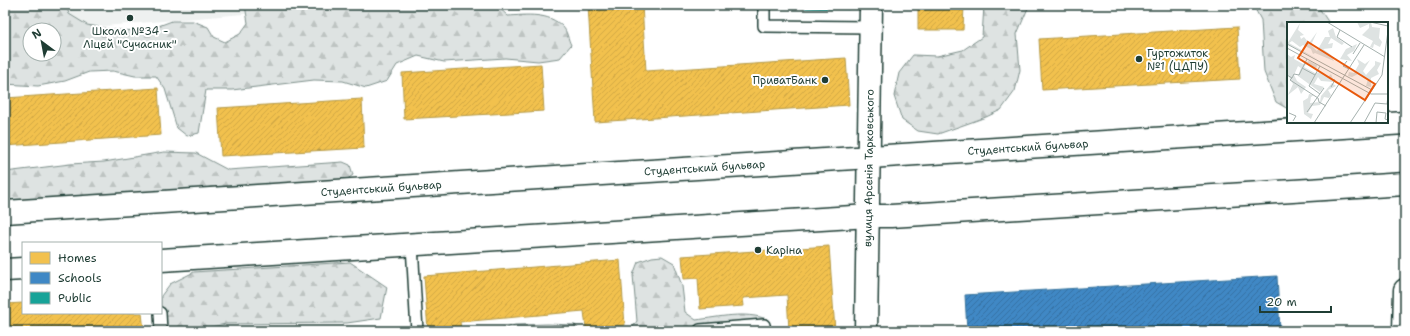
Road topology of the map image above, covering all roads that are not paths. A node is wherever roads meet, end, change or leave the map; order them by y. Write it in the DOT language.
graph roads {
  1 [pos="764,5"];
  2 [pos="871,5"];
  3 [pos="870,27"];
  4 [pos="1405,123"];
  5 [pos="869,156"];
  6 [pos="1405,184"];
  7 [pos="5,212"];
  8 [pos="869,216"];
  9 [pos="412,245"];
  10 [pos="162,260"];
  11 [pos="22,269"];
  12 [pos="5,270"];
  13 [pos="1405,290"];
  14 [pos="160,314"];
  15 [pos="700,330"];
  16 [pos="161,331"];
  17 [pos="417,331"];
  18 [pos="765,331"];
  19 [pos="866,331"];
  20 [pos="1404,331"];
  1 -- 3 [label="lane"];
  2 -- 3 [label="street, вулиця Арсенія Тарковського"];
  3 -- 5 [label="street, вулиця Арсенія Тарковського"];
  4 -- 5 [label="street, Студентський бульвар"];
  5 -- 7 [label="street, Студентський бульвар"];
  5 -- 8 [label="street, вулиця Арсенія Тарковського"];
  6 -- 8 [label="street"];
  8 -- 9 [label="street"];
  8 -- 19 [label="street, вулиця Арсенія Тарковського"];
  9 -- 10 [label="street"];
  9 -- 17 [label="lane"];
  11 -- 12 [label="street"];
  13 -- 20 [label="street"];
  14 -- 16 [label="lane"];
  15 -- 18 [label="lane"];
}
